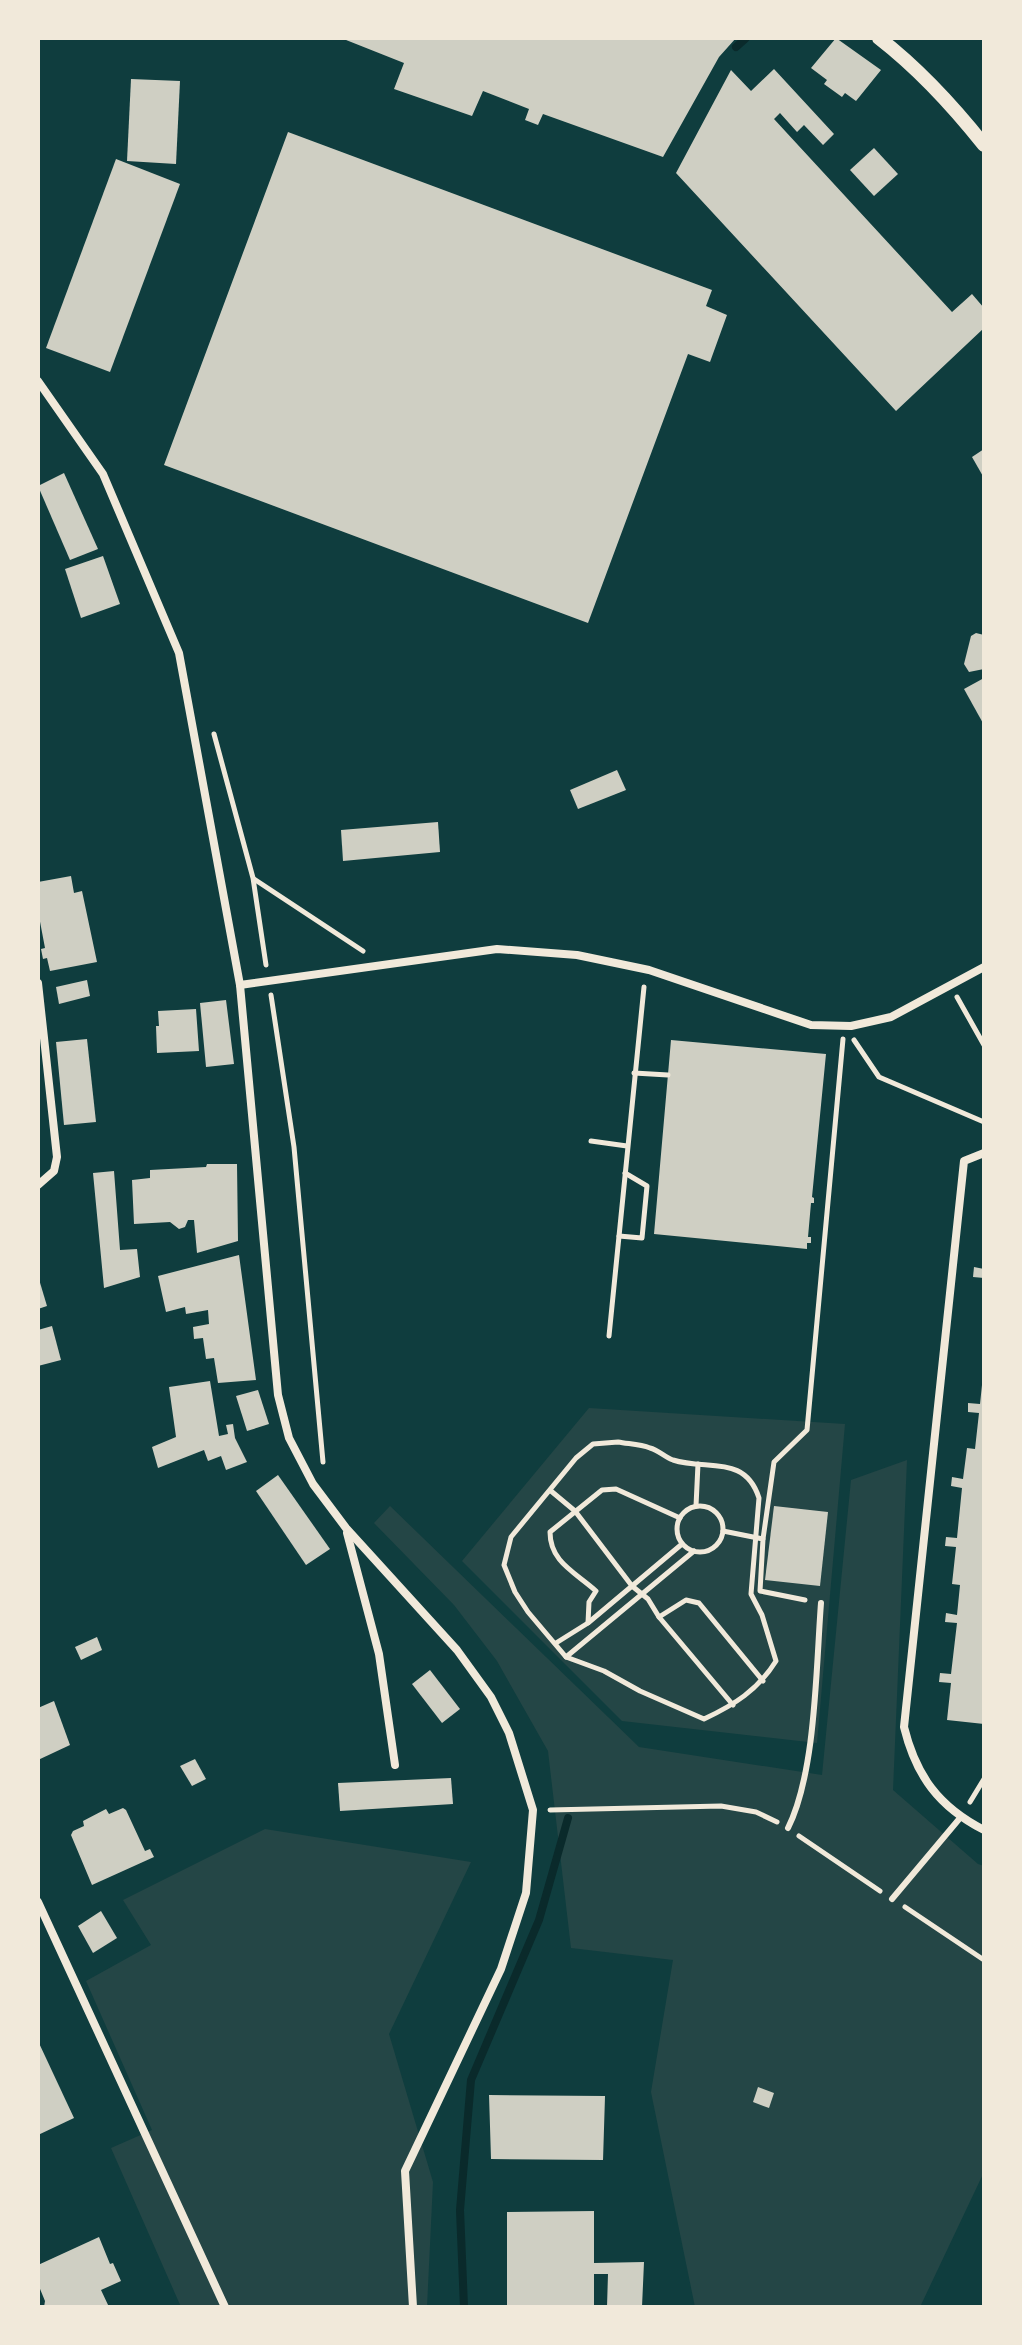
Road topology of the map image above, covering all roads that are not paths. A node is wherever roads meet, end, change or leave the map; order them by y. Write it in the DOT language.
graph roads {
  1 [pos="879,38"];
  2 [pos="984,145"];
  3 [pos="38,381"];
  4 [pos="984,967"];
  5 [pos="38,983"];
  6 [pos="240,985"];
  7 [pos="984,1153"];
  8 [pos="38,1185"];
  9 [pos="346,1528"];
  10 [pos="821,1603"];
  11 [pos="395,1765"];
  12 [pos="960,1818"];
  13 [pos="788,1828"];
  14 [pos="984,1830"];
  15 [pos="892,1899"];
  16 [pos="38,1902"];
  17 [pos="225,2307"];
  18 [pos="413,2307"];
  1 -- 2 [label="street"];
  3 -- 6 [label="street"];
  4 -- 6 [label="street"];
  5 -- 8 [label="street"];
  6 -- 9 [label="street"];
  7 -- 12 [label="street"];
  9 -- 11 [label="street"];
  9 -- 18 [label="street"];
  10 -- 13 [label="lane"];
  12 -- 14 [label="street"];
  12 -- 15 [label="lane"];
  16 -- 17 [label="street"];
}
